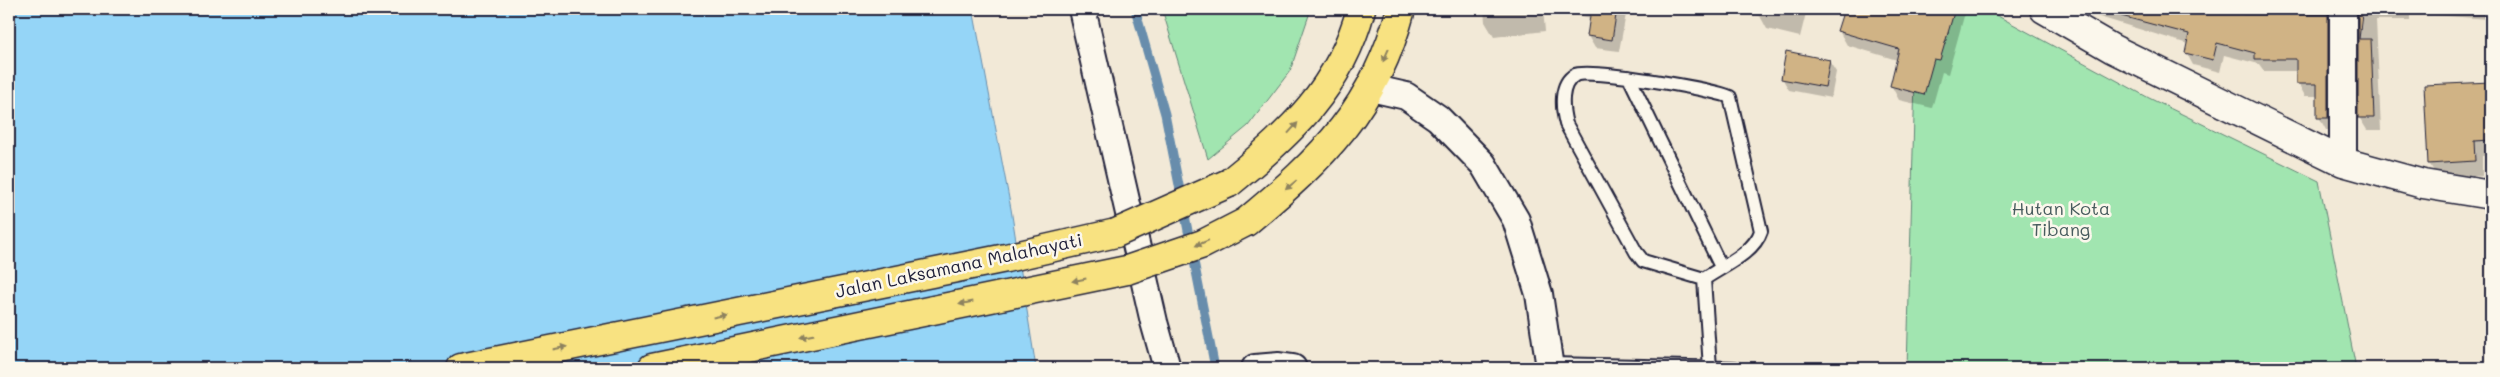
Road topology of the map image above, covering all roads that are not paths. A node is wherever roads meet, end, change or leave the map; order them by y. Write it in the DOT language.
graph roads {
  1 [pos="1082,9"];
  2 [pos="1361,9"];
  3 [pos="1401,9"];
  4 [pos="2343,9"];
  5 [pos="2052,11"];
  6 [pos="1628,77"];
  7 [pos="1371,88"];
  8 [pos="2343,162"];
  9 [pos="2491,195"];
  10 [pos="1721,267"];
  11 [pos="1704,280"];
  12 [pos="1550,366"];
  13 [pos="461,368"];
  14 [pos="652,368"];
  15 [pos="1168,368"];
  16 [pos="1257,368"];
  17 [pos="1293,368"];
  18 [pos="1710,368"];
  19 [pos="1736,368"];
  1 -- 15 [label="street"];
  13 -- 2 [label="highway, Jalan Laksamana Malahayati, one-way, bridge"];
  3 -- 7 [label="highway, Jalan Laksamana Malahayati, one-way"];
  4 -- 8 [label="street"];
  5 -- 8 [label="street"];
  6 -- 10 [label="lane"];
  6 -- 10 [label="lane"];
  6 -- 11 [label="lane"];
  7 -- 12 [label="street"];
  7 -- 14 [label="highway, Jalan Laksamana Malahayati, one-way, bridge"];
  8 -- 9 [label="street"];
  10 -- 11 [label="lane"];
  11 -- 18 [label="lane"];
  12 -- 18 [label="lane"];
  16 -- 17 [label="street"];
  18 -- 19 [label="lane"];
}
